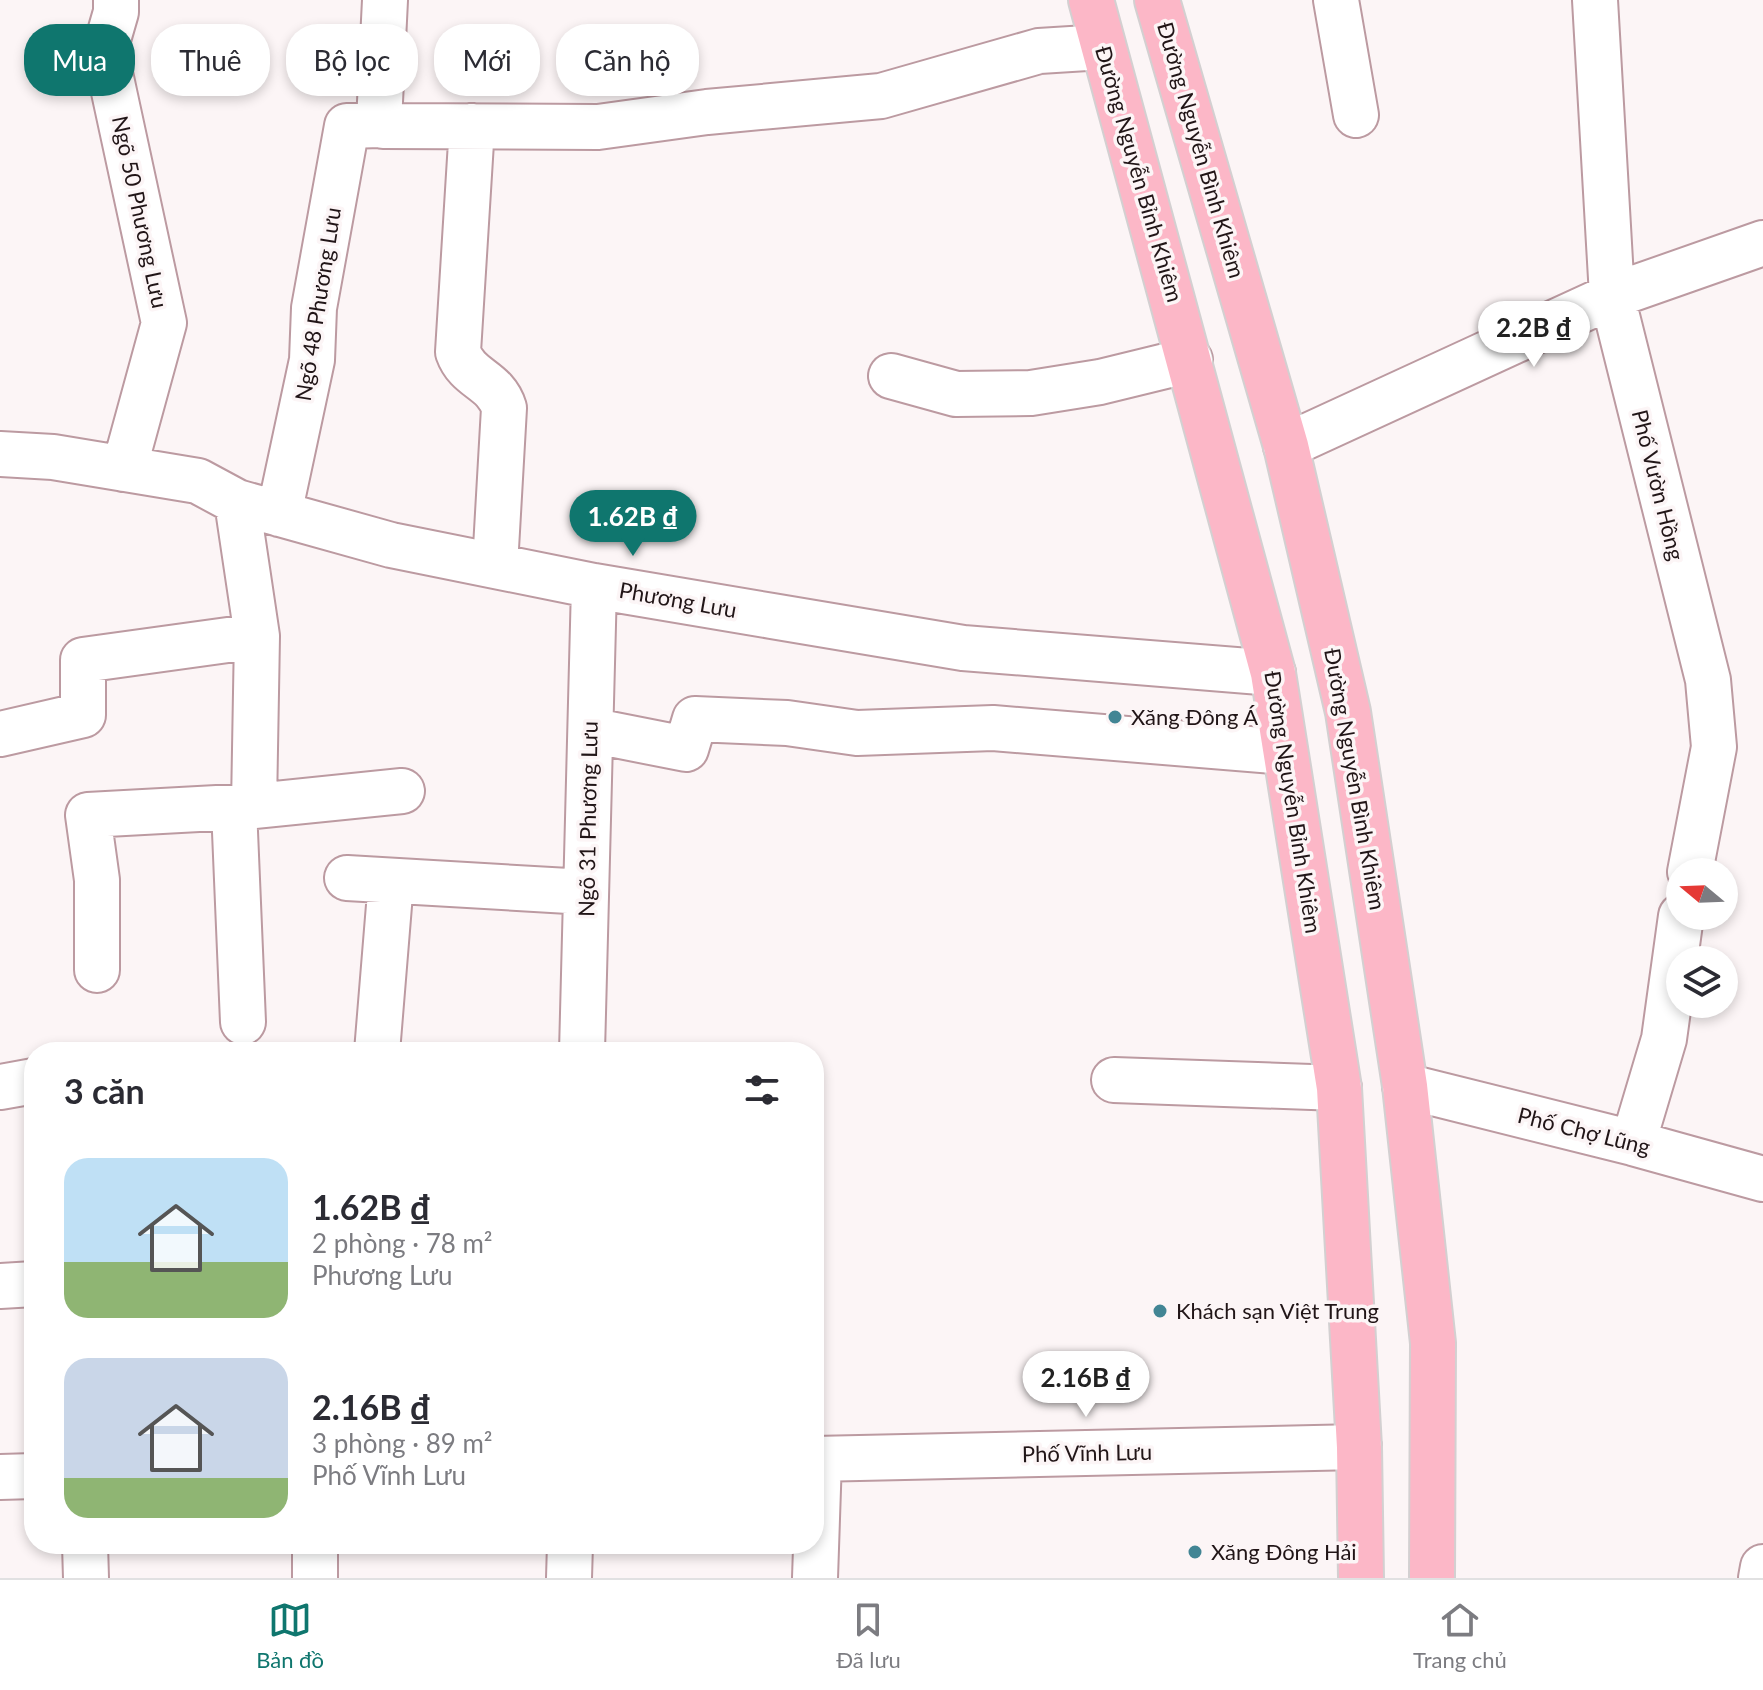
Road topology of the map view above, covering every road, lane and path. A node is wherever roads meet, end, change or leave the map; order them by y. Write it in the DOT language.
graph roads {
  1 [pos="116,0"];
  2 [pos="385,0"];
  3 [pos="1091,0"];
  4 [pos="1157,0"];
  5 [pos="1336,0"];
  6 [pos="1595,0"];
  7 [pos="1103,47"];
  8 [pos="1356,115"];
  9 [pos="380,125"];
  10 [pos="472,126"];
  11 [pos="1763,243"];
  12 [pos="1612,296"];
  13 [pos="1190,360"];
  14 [pos="891,376"];
  15 [pos="1286,446"];
  16 [pos="0,454"];
  17 [pos="124,469"];
  18 [pos="237,502"];
  19 [pos="279,514"];
  20 [pos="495,566"];
  21 [pos="594,586"];
  22 [pos="257,636"];
  23 [pos="1273,673"];
  24 [pos="0,734"];
  25 [pos="590,742"];
  26 [pos="1285,752"];
  27 [pos="402,791"];
  28 [pos="244,807"];
  29 [pos="1693,858"];
  30 [pos="347,878"];
  31 [pos="391,881"];
  32 [pos="586,892"];
  33 [pos="1679,930"];
  34 [pos="97,970"];
  35 [pos="243,1022"];
  36 [pos="378,1042"];
  37 [pos="582,1042"];
  38 [pos="1114,1080"];
  39 [pos="24,1083"];
  40 [pos="1405,1086"];
  41 [pos="0,1087"];
  42 [pos="1339,1088"];
  43 [pos="1633,1143"];
  44 [pos="1763,1179"];
  45 [pos="24,1285"];
  46 [pos="0,1286"];
  47 [pos="1359,1447"];
  48 [pos="824,1459"];
  49 [pos="24,1476"];
  50 [pos="0,1477"];
  51 [pos="85,1554"];
  52 [pos="315,1554"];
  53 [pos="570,1554"];
  54 [pos="815,1554"];
  55 [pos="1763,1567"];
  56 [pos="86,1578"];
  57 [pos="315,1578"];
  58 [pos="569,1578"];
  59 [pos="815,1578"];
  60 [pos="1361,1578"];
  61 [pos="1432,1578"];
  62 [pos="1761,1578"];
  1 -- 17 [label="street, Ngõ 50 Phương Lưu"];
  2 -- 9 [label="street"];
  3 -- 7 [label="highway, Đường Nguyễn Bỉnh Khiêm"];
  4 -- 15 [label="highway, Đường Nguyễn Bình Khiêm"];
  5 -- 8 [label="street"];
  6 -- 12 [label="street, Phố Vườn Hồng"];
  7 -- 10 [label="street, Ngõ 48 Phương Lưu"];
  7 -- 13 [label="highway, Đường Nguyễn Bỉnh Khiêm"];
  9 -- 10 [label="street, Ngõ 48 Phương Lưu"];
  9 -- 19 [label="street, Ngõ 48 Phương Lưu"];
  10 -- 20 [label="street"];
  11 -- 12 [label="street"];
  12 -- 15 [label="street"];
  12 -- 29 [label="street, Phố Vườn Hồng"];
  13 -- 14 [label="street"];
  13 -- 23 [label="highway, Đường Nguyễn Bỉnh Khiêm"];
  15 -- 40 [label="highway, Đường Nguyễn Bình Khiêm"];
  16 -- 17 [label="street, Phương Lưu"];
  17 -- 18 [label="street, Phương Lưu"];
  18 -- 19 [label="street, Phương Lưu"];
  18 -- 22 [label="street"];
  19 -- 20 [label="street, Phương Lưu"];
  20 -- 21 [label="street, Phương Lưu"];
  21 -- 23 [label="street, Phương Lưu"];
  21 -- 25 [label="street, Ngõ 31 Phương Lưu"];
  22 -- 24 [label="street"];
  22 -- 28 [label="street"];
  23 -- 26 [label="highway, Đường Nguyễn Bỉnh Khiêm"];
  25 -- 26 [label="street"];
  25 -- 32 [label="street, Ngõ 31 Phương Lưu"];
  26 -- 42 [label="highway, Đường Nguyễn Bỉnh Khiêm"];
  27 -- 28 [label="street"];
  28 -- 34 [label="street"];
  28 -- 35 [label="street"];
  30 -- 31 [label="street"];
  31 -- 32 [label="street"];
  31 -- 36 [label="street"];
  32 -- 37 [label="street, Ngõ 31 Phương Lưu"];
  33 -- 43 [label="street"];
  38 -- 42 [label="street"];
  39 -- 41 [label="street"];
  40 -- 43 [label="street, Phố Chợ Lũng"];
  40 -- 61 [label="highway, Đường Nguyễn Bình Khiêm"];
  42 -- 47 [label="highway, Đường Nguyễn Bỉnh Khiêm"];
  43 -- 44 [label="street, Phố Chợ Lũng"];
  45 -- 46 [label="street"];
  47 -- 48 [label="street, Phố Vĩnh Lưu"];
  47 -- 60 [label="highway, Đường Nguyễn Bỉnh Khiêm"];
  49 -- 50 [label="street"];
  51 -- 56 [label="street"];
  52 -- 57 [label="street"];
  53 -- 58 [label="street"];
  54 -- 59 [label="street"];
  55 -- 62 [label="street"];
}
